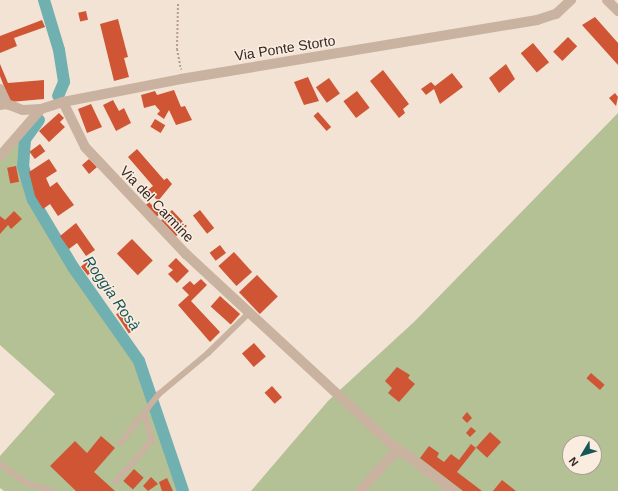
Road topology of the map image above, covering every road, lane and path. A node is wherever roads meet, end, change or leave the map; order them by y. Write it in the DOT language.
graph roads {
  1 [pos="571,0"];
  2 [pos="607,0"];
  3 [pos="178,4"];
  4 [pos="618,11"];
  5 [pos="181,79"];
  6 [pos="0,89"];
  7 [pos="63,102"];
  8 [pos="3,105"];
  9 [pos="41,109"];
  10 [pos="0,156"];
  11 [pos="248,314"];
  12 [pos="144,413"];
  13 [pos="120,443"];
  14 [pos="398,449"];
  15 [pos="0,464"];
  16 [pos="116,482"];
  17 [pos="53,491"];
  18 [pos="360,491"];
  19 [pos="454,491"];
  1 -- 5 [label="street, Via Ponte Storto"];
  2 -- 4 [label="street"];
  3 -- 5 [label="path"];
  5 -- 7 [label="street, Via Ponte Storto"];
  6 -- 8 [label="street"];
  7 -- 9 [label="street, Via Ponte Storto"];
  7 -- 11 [label="street, Via del Carmine"];
  8 -- 9 [label="street, Via Ponte Storto"];
  9 -- 10 [label="street"];
  11 -- 12 [label="lane"];
  11 -- 14 [label="street, Via del Carmine"];
  12 -- 13 [label="lane"];
  12 -- 16 [label="lane"];
  14 -- 18 [label="street"];
  14 -- 19 [label="street, Via del Carmine"];
  15 -- 17 [label="lane"];
}
